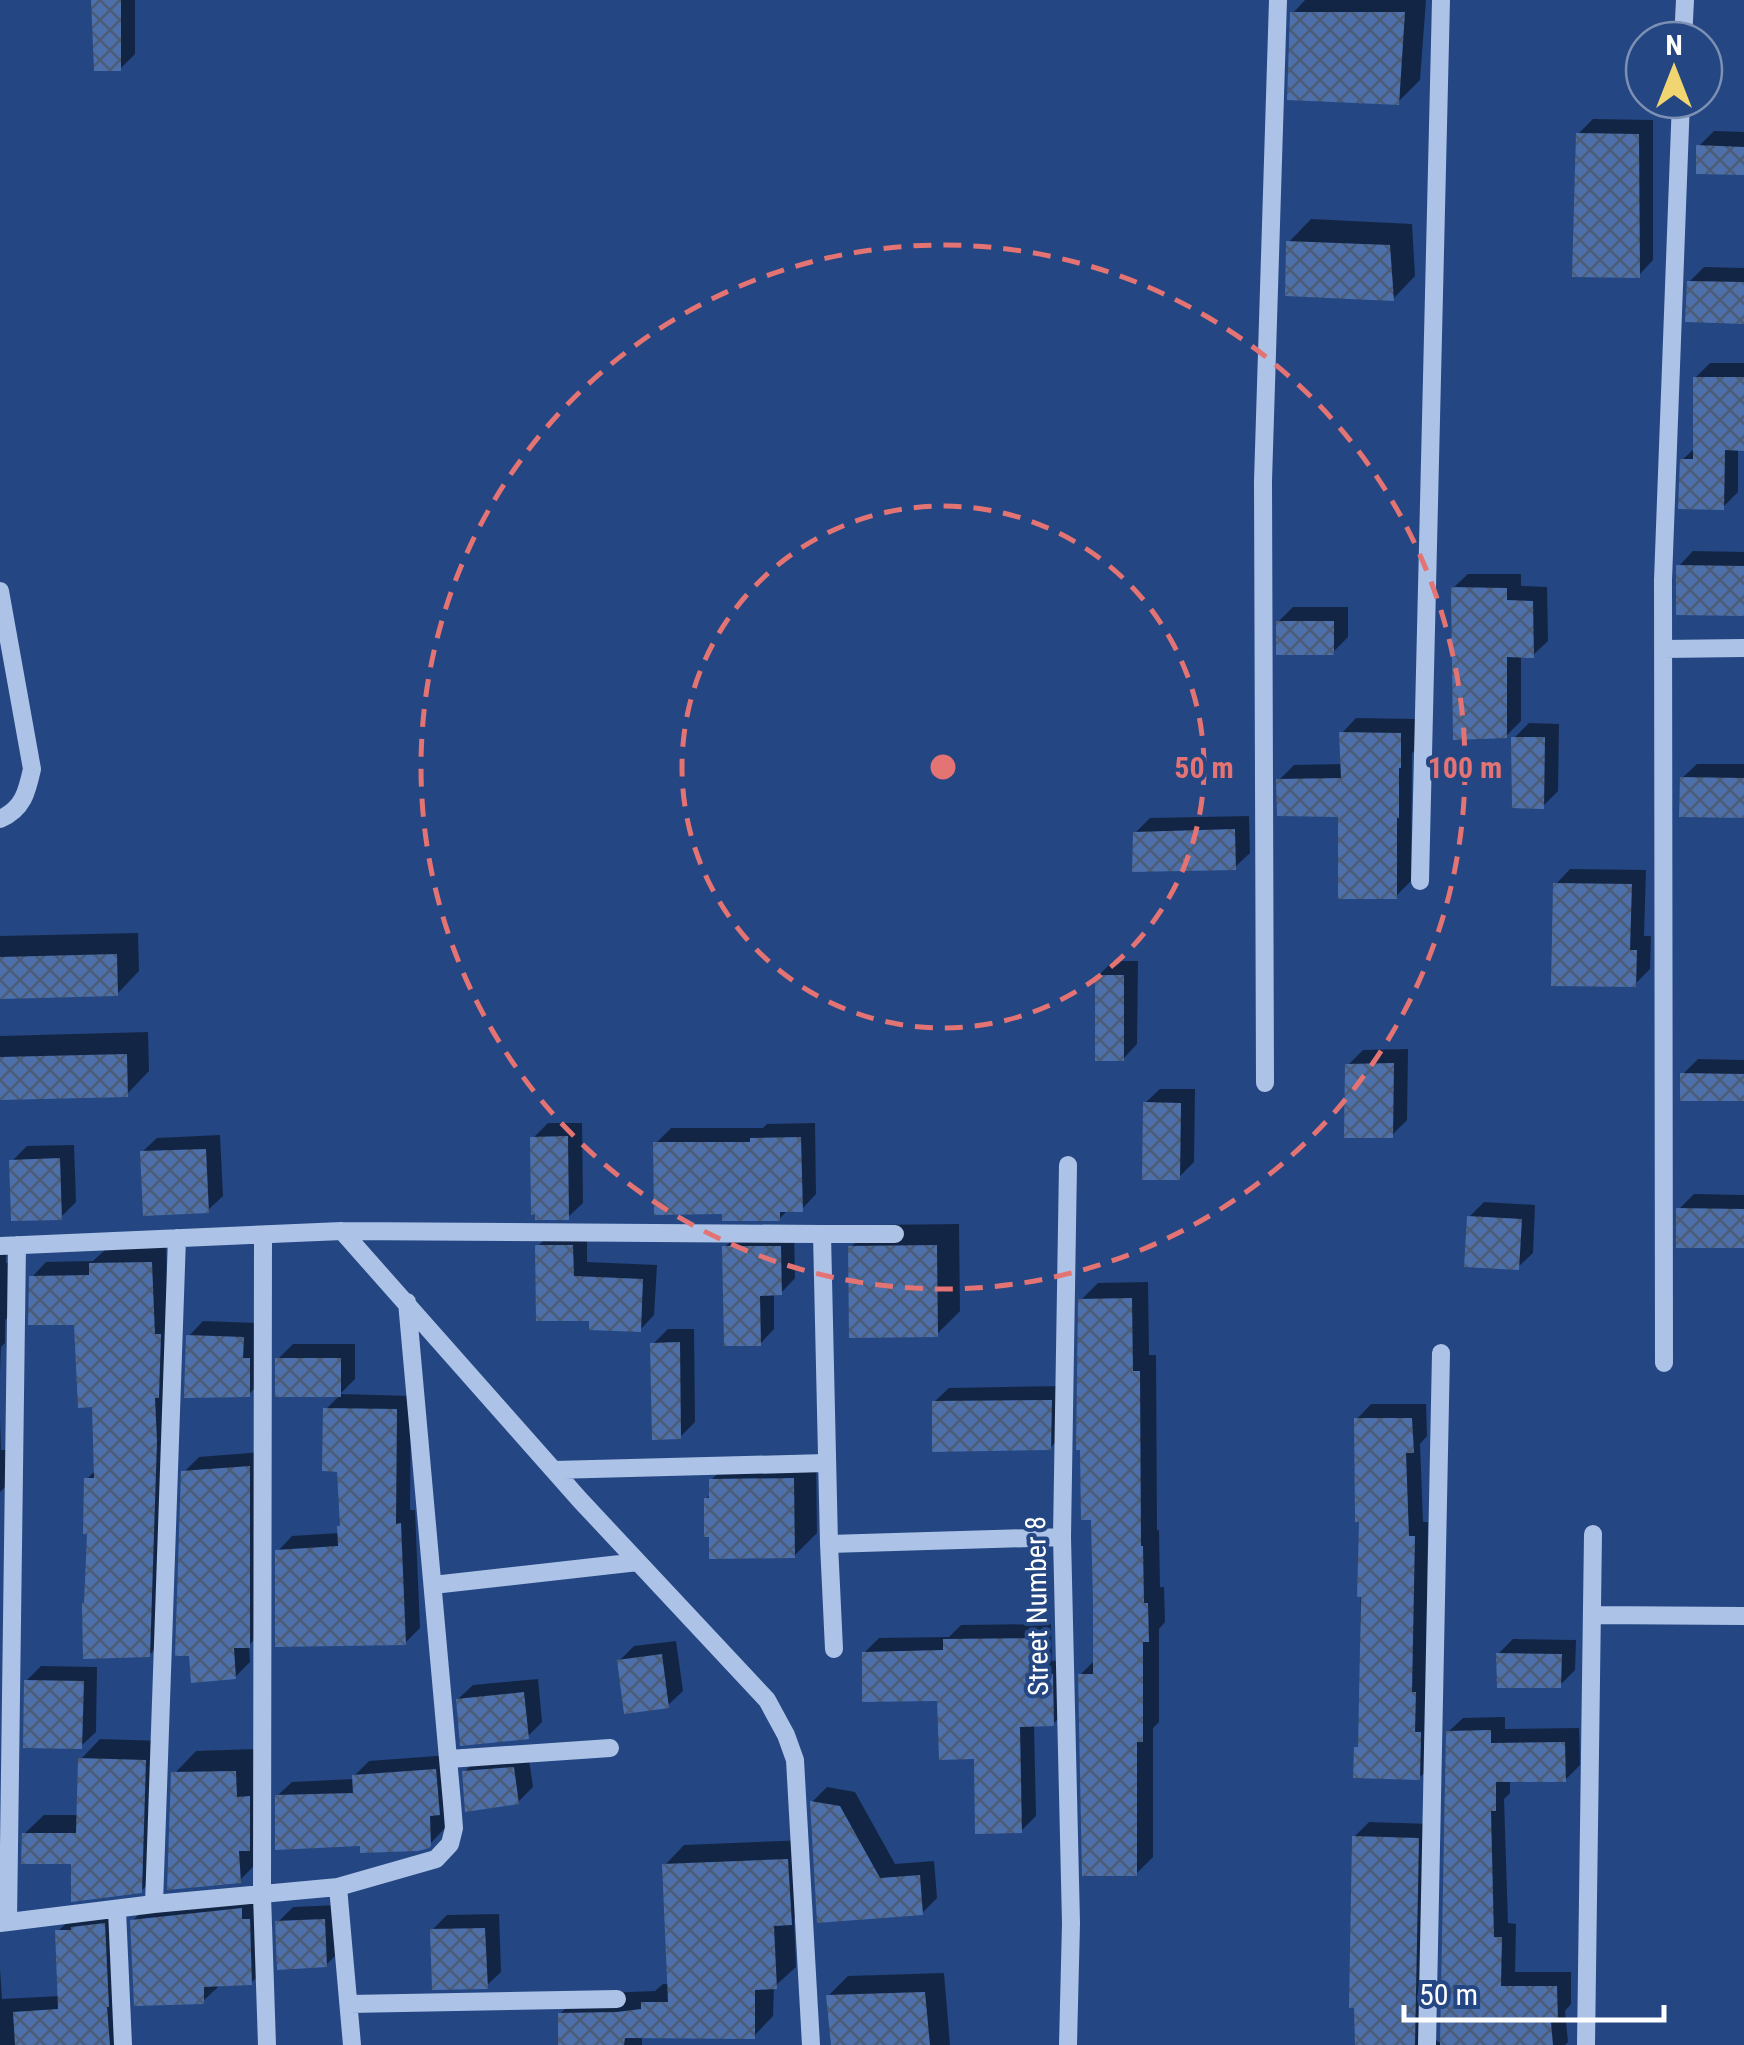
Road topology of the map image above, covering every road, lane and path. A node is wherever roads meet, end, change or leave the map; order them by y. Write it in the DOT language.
graph roads {
  1 [pos="1278,0"];
  2 [pos="1441,0"];
  3 [pos="1680,120"];
  4 [pos="0,591"];
  5 [pos="1744,648"];
  6 [pos="1664,649"];
  7 [pos="0,819"];
  8 [pos="1420,882"];
  9 [pos="1265,1083"];
  10 [pos="1068,1165"];
  11 [pos="342,1231"];
  12 [pos="822,1234"];
  13 [pos="895,1234"];
  14 [pos="263,1235"];
  15 [pos="177,1238"];
  16 [pos="8,1246"];
  17 [pos="407,1302"];
  18 [pos="1440,1353"];
  19 [pos="1664,1363"];
  20 [pos="826,1463"];
  21 [pos="554,1470"];
  22 [pos="1593,1534"];
  23 [pos="1062,1537"];
  24 [pos="828,1544"];
  25 [pos="638,1562"];
  26 [pos="433,1585"];
  27 [pos="1592,1615"];
  28 [pos="1744,1616"];
  29 [pos="834,1650"];
  30 [pos="610,1748"];
  31 [pos="449,1759"];
  32 [pos="338,1887"];
  33 [pos="262,1895"];
  34 [pos="154,1904"];
  35 [pos="117,1910"];
  36 [pos="4,1923"];
  37 [pos="617,1999"];
  38 [pos="349,2004"];
  39 [pos="124,2045"];
  40 [pos="267,2045"];
  41 [pos="352,2045"];
  42 [pos="811,2045"];
  43 [pos="1068,2045"];
  44 [pos="1427,2045"];
  45 [pos="1586,2045"];
  1 -- 9 [label="street"];
  2 -- 8 [label="street"];
  3 -- 6 [label="street"];
  4 -- 7 [label="street"];
  5 -- 6 [label="street"];
  6 -- 19 [label="street"];
  10 -- 23 [label="street, Street Number 8"];
  11 -- 12 [label="street"];
  11 -- 14 [label="street"];
  11 -- 17 [label="street"];
  12 -- 13 [label="street"];
  12 -- 20 [label="street"];
  14 -- 15 [label="street"];
  14 -- 33 [label="street"];
  15 -- 16 [label="street"];
  15 -- 34 [label="street"];
  16 -- 36 [label="street"];
  17 -- 21 [label="street"];
  17 -- 26 [label="street"];
  18 -- 44 [label="street"];
  20 -- 21 [label="street"];
  20 -- 24 [label="street"];
  21 -- 25 [label="street"];
  22 -- 27 [label="street"];
  23 -- 24 [label="street"];
  23 -- 43 [label="street, Street Number 8"];
  24 -- 29 [label="street"];
  25 -- 26 [label="street"];
  25 -- 42 [label="street"];
  26 -- 31 [label="street"];
  27 -- 28 [label="street"];
  27 -- 45 [label="street"];
  30 -- 31 [label="street"];
  31 -- 32 [label="street"];
  32 -- 33 [label="street"];
  32 -- 38 [label="street"];
  33 -- 34 [label="street"];
  33 -- 40 [label="street"];
  34 -- 35 [label="street"];
  35 -- 36 [label="street"];
  35 -- 39 [label="street"];
  37 -- 38 [label="street"];
  38 -- 41 [label="street"];
}
